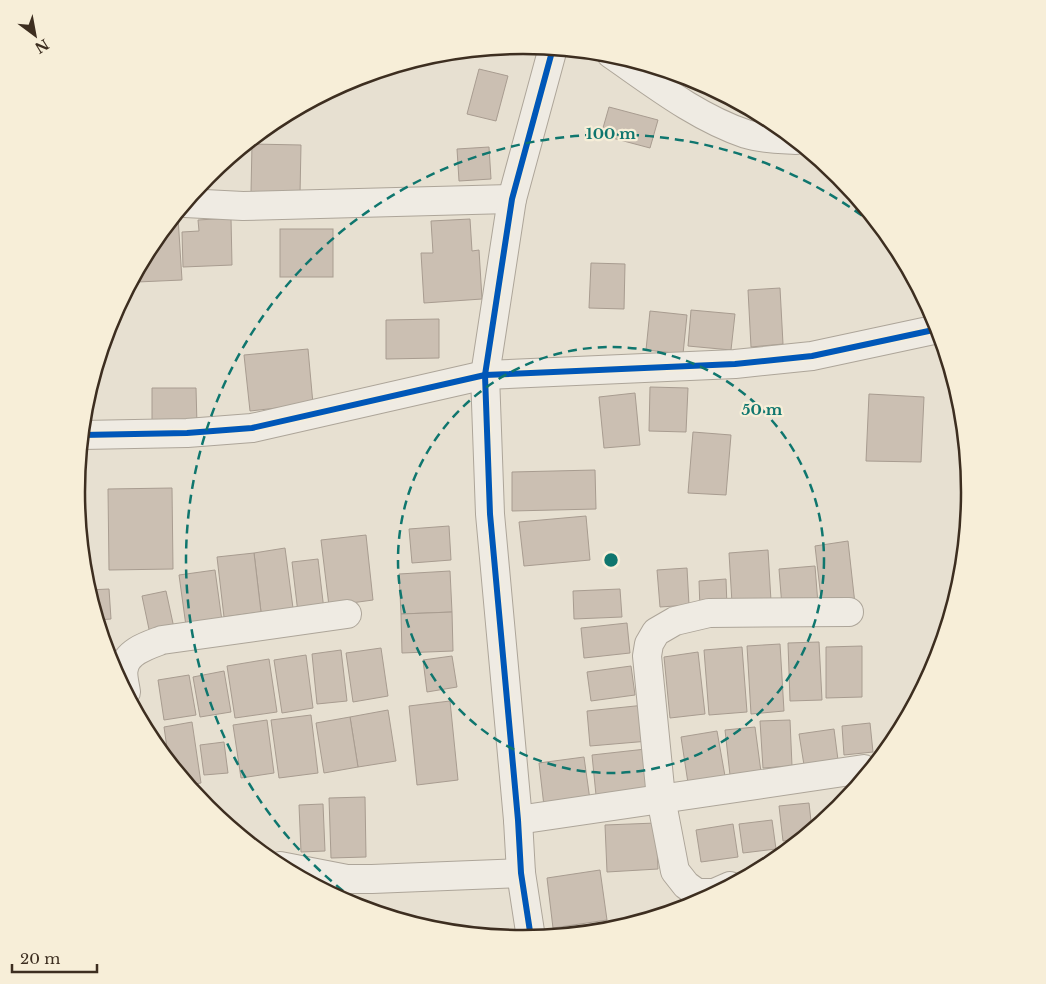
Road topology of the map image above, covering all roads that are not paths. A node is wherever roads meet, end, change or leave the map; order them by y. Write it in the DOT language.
graph roads {
  1 [pos="551,55"];
  2 [pos="631,68"];
  3 [pos="783,140"];
  4 [pos="512,199"];
  5 [pos="194,203"];
  6 [pos="930,331"];
  7 [pos="485,374"];
  8 [pos="88,435"];
  9 [pos="849,612"];
  10 [pos="347,614"];
  11 [pos="125,674"];
  12 [pos="862,769"];
  13 [pos="661,798"];
  14 [pos="518,820"];
  15 [pos="301,870"];
  16 [pos="521,873"];
  17 [pos="700,893"];
  18 [pos="530,930"];
  1 -- 4 [label="street"];
  2 -- 3 [label="street"];
  4 -- 5 [label="street"];
  4 -- 7 [label="street"];
  6 -- 7 [label="street"];
  7 -- 8 [label="street"];
  7 -- 14 [label="street"];
  9 -- 13 [label="street"];
  10 -- 11 [label="street"];
  12 -- 13 [label="street"];
  13 -- 14 [label="street"];
  13 -- 17 [label="street"];
  14 -- 16 [label="street"];
  15 -- 16 [label="street"];
  16 -- 18 [label="street"];
}
